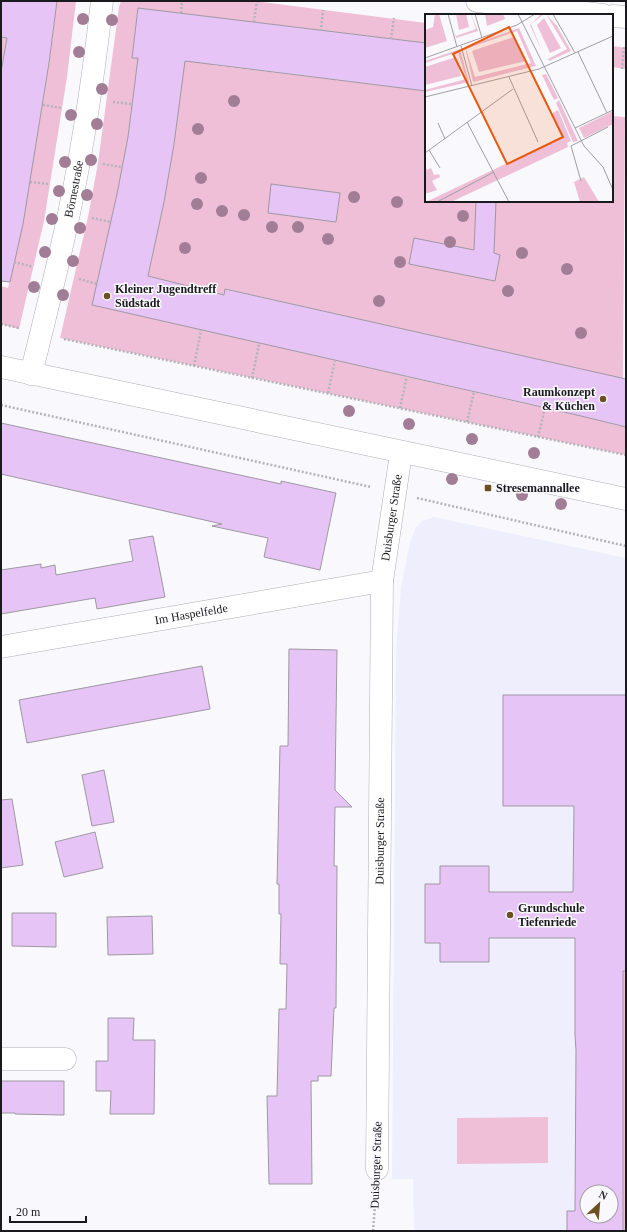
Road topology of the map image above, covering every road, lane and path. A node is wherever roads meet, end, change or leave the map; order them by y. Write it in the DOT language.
graph roads {
  1 [pos="102,1"];
  2 [pos="182,1"];
  3 [pos="257,1"];
  4 [pos="477,1"];
  5 [pos="323,10"];
  6 [pos="181,13"];
  7 [pos="594,14"];
  8 [pos="613,16"];
  9 [pos="626,17"];
  10 [pos="394,18"];
  11 [pos="254,22"];
  12 [pos="321,31"];
  13 [pos="391,39"];
  14 [pos="624,47"];
  15 [pos="622,69"];
  16 [pos="106,101"];
  17 [pos="132,104"];
  18 [pos="43,105"];
  19 [pos="62,108"];
  20 [pos="98,163"];
  21 [pos="122,167"];
  22 [pos="30,182"];
  23 [pos="50,184"];
  24 [pos="88,217"];
  25 [pos="111,222"];
  26 [pos="14,262"];
  27 [pos="34,267"];
  28 [pos="73,278"];
  29 [pos="98,284"];
  30 [pos="1,324"];
  31 [pos="201,330"];
  32 [pos="41,334"];
  33 [pos="259,344"];
  34 [pos="335,360"];
  35 [pos="194,366"];
  36 [pos="1,367"];
  37 [pos="31,374"];
  38 [pos="407,376"];
  39 [pos="252,378"];
  40 [pos="474,392"];
  41 [pos="328,393"];
  42 [pos="1,405"];
  43 [pos="400,408"];
  44 [pos="545,408"];
  45 [pos="467,422"];
  46 [pos="538,437"];
  47 [pos="401,453"];
  48 [pos="626,455"];
  49 [pos="394,492"];
  50 [pos="626,499"];
  51 [pos="626,546"];
  52 [pos="382,581"];
  53 [pos="1,648"];
  54 [pos="1,1059"];
  55 [pos="66,1059"];
  56 [pos="377,1169"];
  57 [pos="373,1231"];
  1 -- 32 [label="street, Börnestraße"];
  2 -- 6 [label="path"];
  3 -- 11 [label="path"];
  4 -- 7 [label="street"];
  5 -- 12 [label="path"];
  8 -- 9 [label="street"];
  10 -- 13 [label="path"];
  14 -- 15 [label="path"];
  16 -- 17 [label="path"];
  18 -- 19 [label="path"];
  20 -- 21 [label="path"];
  22 -- 23 [label="path"];
  24 -- 25 [label="path"];
  26 -- 27 [label="path"];
  28 -- 29 [label="path"];
  30 -- 32 [label="path"];
  31 -- 35 [label="path"];
  32 -- 35 [label="path"];
  32 -- 37 [label="street, Börnestraße"];
  33 -- 39 [label="path"];
  34 -- 41 [label="path"];
  35 -- 39 [label="path"];
  36 -- 37 [label="street"];
  37 -- 47 [label="street"];
  38 -- 43 [label="path"];
  39 -- 41 [label="path"];
  40 -- 45 [label="path"];
  41 -- 43 [label="path"];
  42 -- 49 [label="path"];
  43 -- 45 [label="path"];
  44 -- 46 [label="path"];
  45 -- 46 [label="path"];
  46 -- 48 [label="path"];
  47 -- 49 [label="street, Duisburger Straße"];
  47 -- 50 [label="street"];
  49 -- 51 [label="path"];
  49 -- 52 [label="street, Duisburger Straße"];
  52 -- 53 [label="street, Im Haspelfelde"];
  52 -- 56 [label="street, Duisburger Straße"];
  54 -- 55 [label="street"];
  56 -- 57 [label="path, Duisburger Straße"];
}
